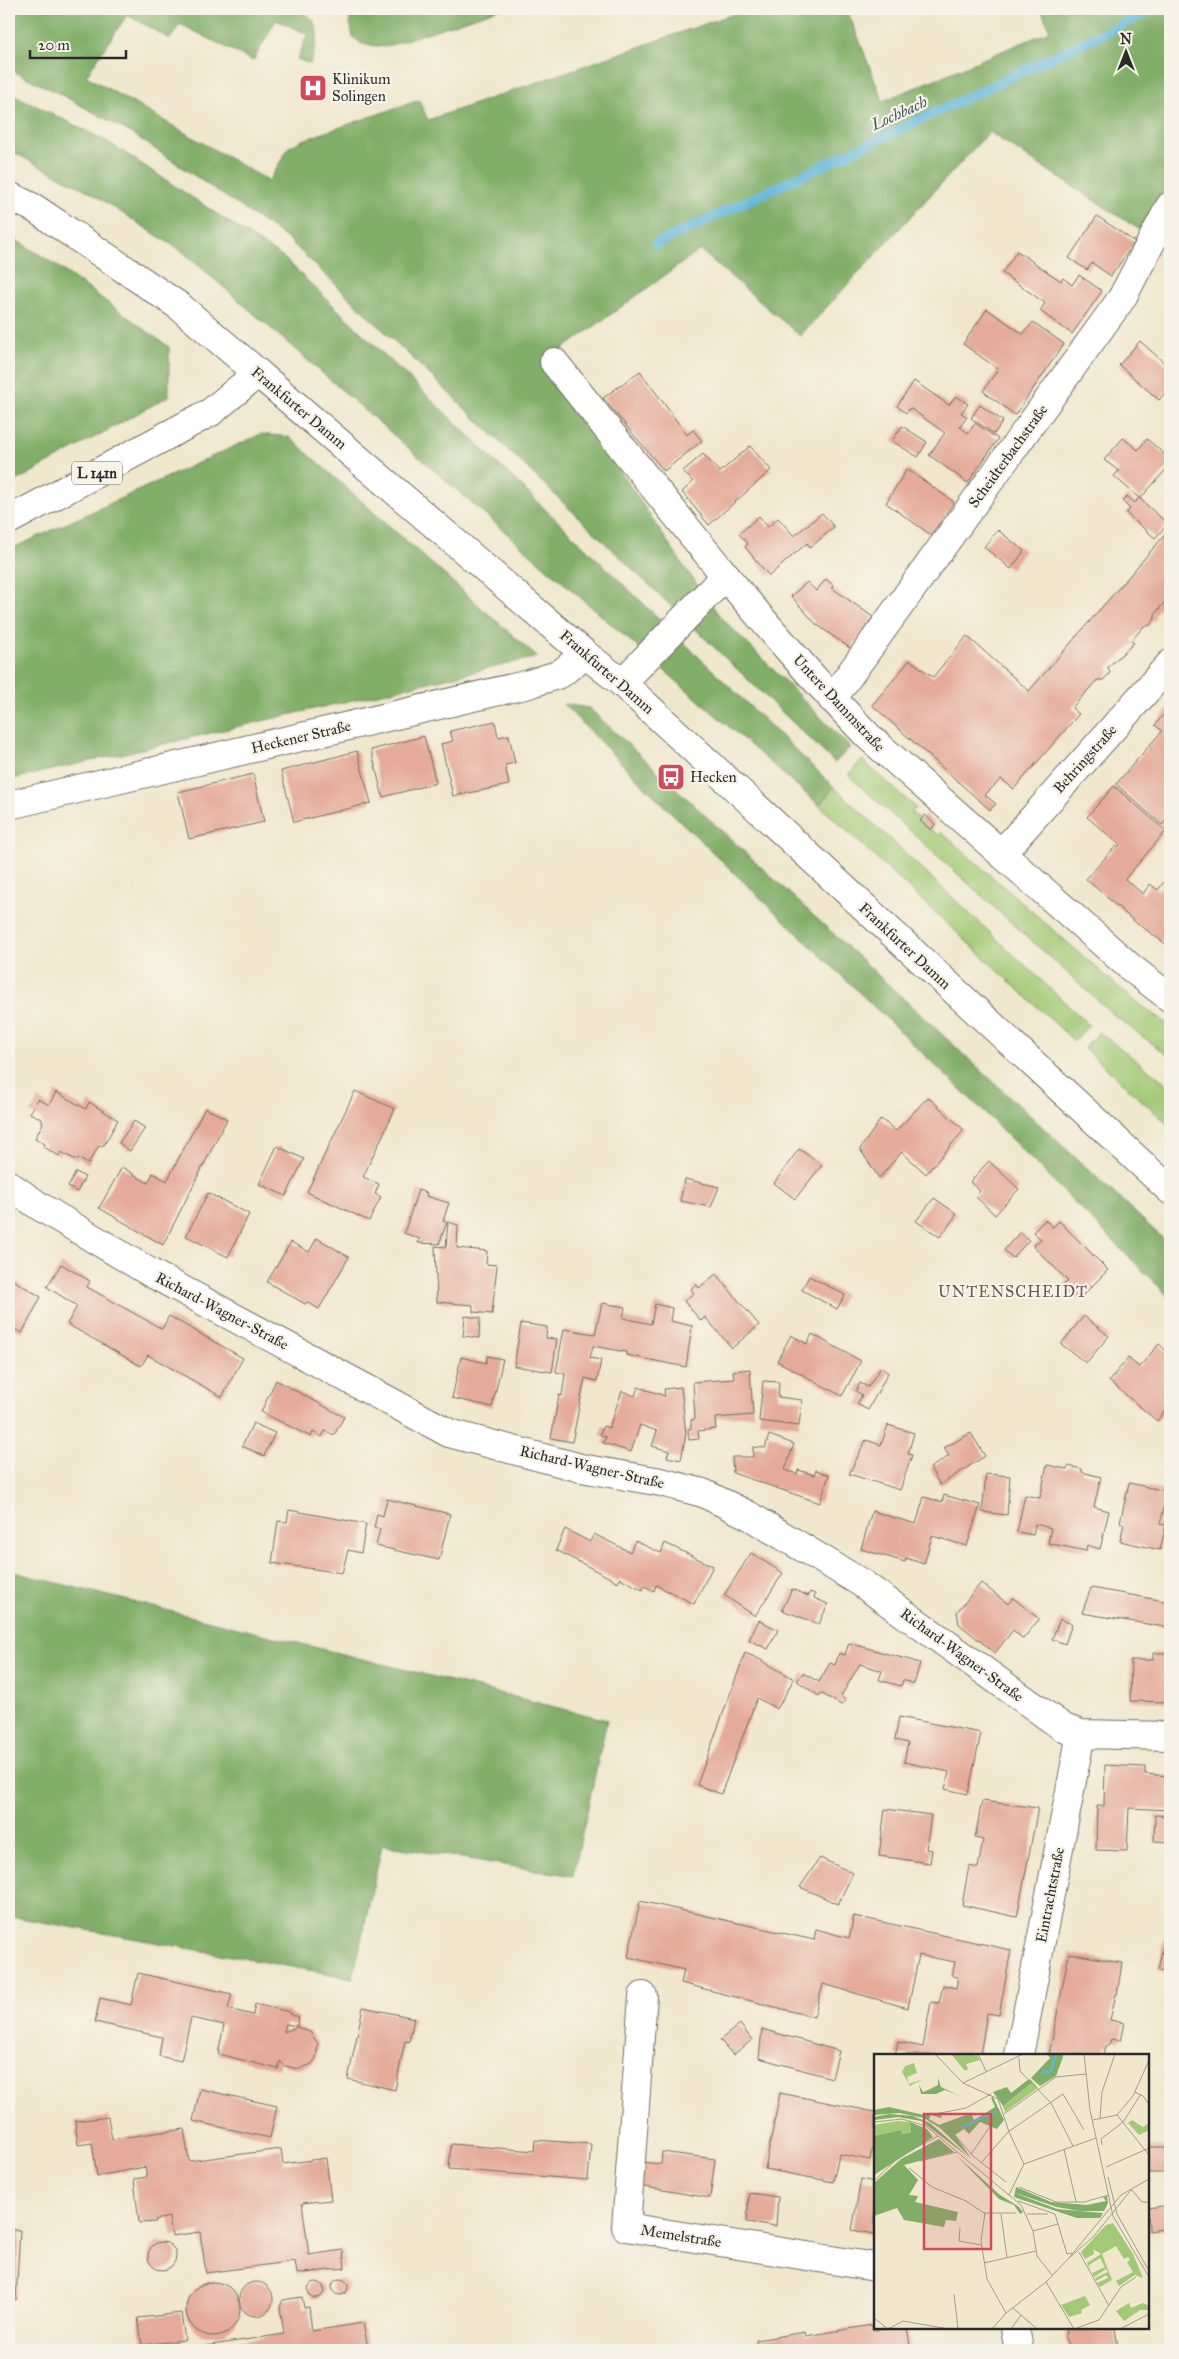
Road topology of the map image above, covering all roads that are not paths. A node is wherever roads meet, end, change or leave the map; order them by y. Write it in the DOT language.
graph roads {
  1 [pos="9,196"];
  2 [pos="1170,206"];
  3 [pos="554,362"];
  4 [pos="258,373"];
  5 [pos="9,520"];
  6 [pos="726,574"];
  7 [pos="585,654"];
  8 [pos="1170,664"];
  9 [pos="622,683"];
  10 [pos="832,699"];
  11 [pos="9,805"];
  12 [pos="1000,854"];
  13 [pos="1170,998"];
  14 [pos="9,1185"];
  15 [pos="1170,1190"];
  16 [pos="1080,1734"];
  17 [pos="1170,1736"];
  18 [pos="643,1996"];
  19 [pos="1019,2054"];
  20 [pos="874,2267"];
  21 [pos="1016,2329"];
  22 [pos="1019,2350"];
  1 -- 4 [label="street, Frankfurter Damm"];
  2 -- 10 [label="street, Scheidterbachstraße"];
  3 -- 6 [label="street, Untere Dammstraße"];
  4 -- 5 [label="street, L 141n"];
  4 -- 7 [label="street, Frankfurter Damm"];
  6 -- 9 [label="street"];
  6 -- 10 [label="street, Untere Dammstraße"];
  7 -- 9 [label="street, Frankfurter Damm"];
  7 -- 11 [label="street, Heckener Straße"];
  8 -- 12 [label="street, Behringstraße"];
  9 -- 15 [label="street, Frankfurter Damm"];
  10 -- 12 [label="street, Untere Dammstraße"];
  12 -- 13 [label="street, Untere Dammstraße"];
  14 -- 16 [label="street, Richard-Wagner-Straße"];
  16 -- 17 [label="street, Richard-Wagner-Straße"];
  16 -- 19 [label="street, Eintrachtstraße"];
  18 -- 20 [label="street, Memelstraße"];
  21 -- 22 [label="street"];
}
